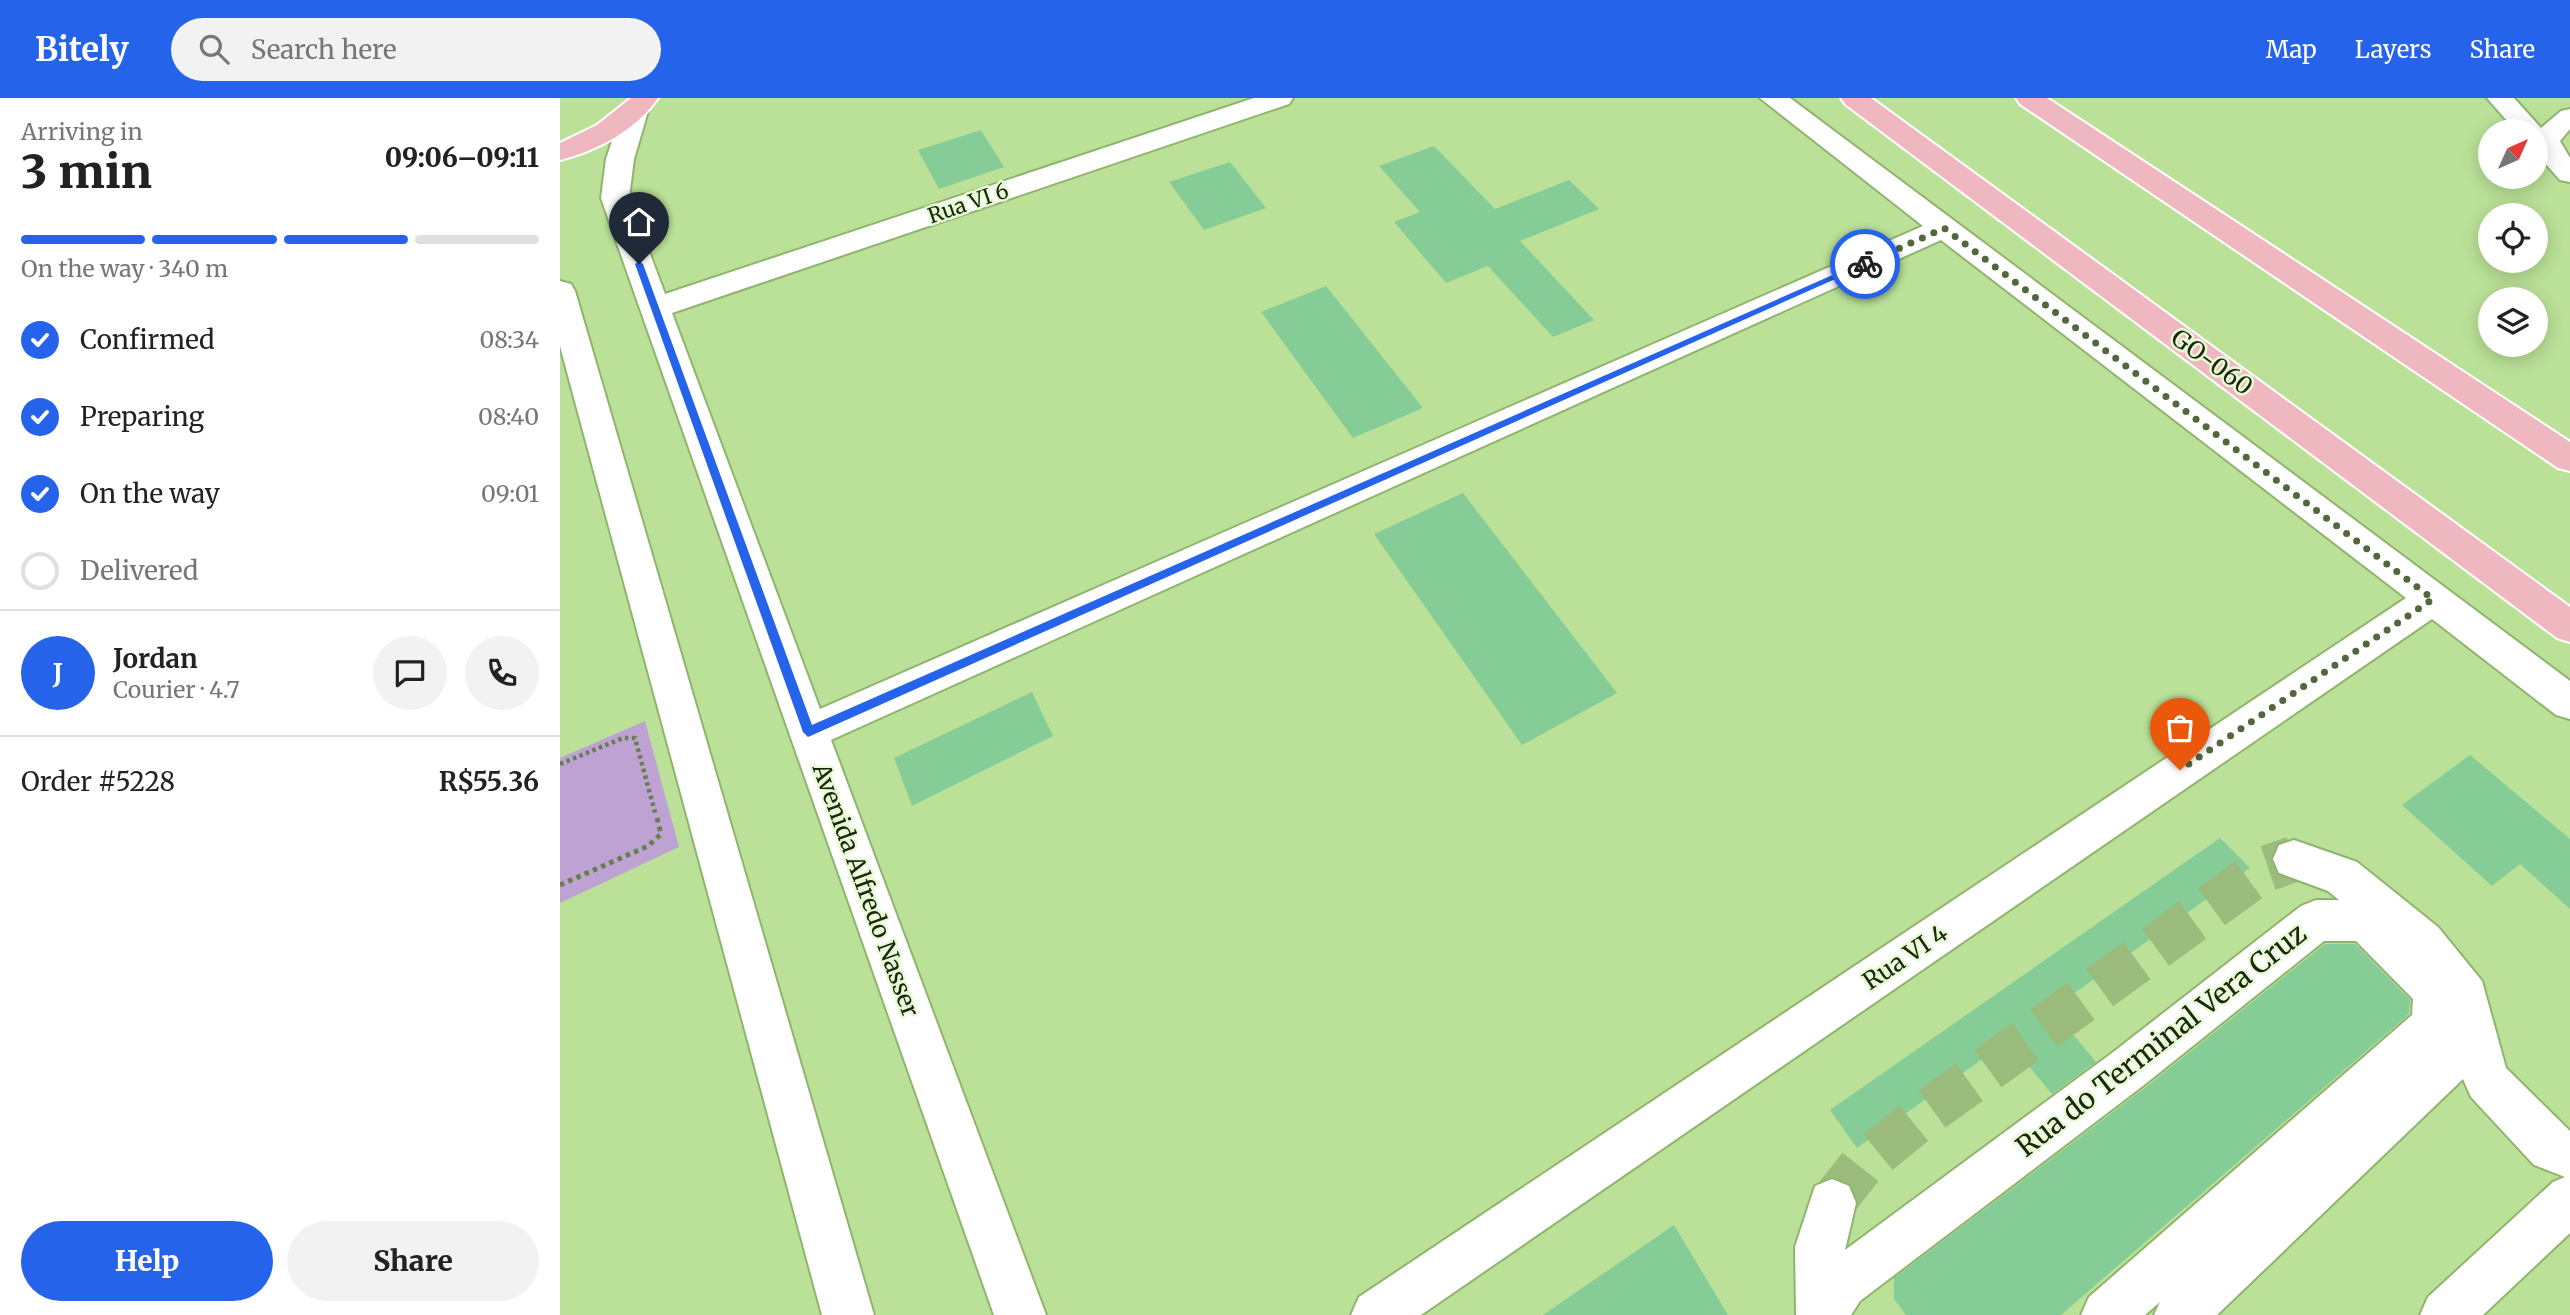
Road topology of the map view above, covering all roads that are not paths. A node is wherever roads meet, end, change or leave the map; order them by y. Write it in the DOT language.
graph roads {
  1 [pos="1280,98"];
  2 [pos="1773,98"];
  3 [pos="1854,98"];
  4 [pos="2029,98"];
  5 [pos="2500,98"];
  6 [pos="643,101"];
  7 [pos="2051,107"];
  8 [pos="2570,117"];
  9 [pos="2519,119"];
  10 [pos="560,152"];
  11 [pos="2553,155"];
  12 [pos="1944,228"];
  13 [pos="560,291"];
  14 [pos="655,308"];
  15 [pos="2570,459"];
  16 [pos="2433,599"];
  17 [pos="2570,626"];
  18 [pos="2570,703"];
  19 [pos="808,732"];
  20 [pos="2294,859"];
  21 [pos="2423,942"];
  22 [pos="2436,991"];
  23 [pos="2475,1037"];
  24 [pos="2570,1155"];
  25 [pos="2570,1199"];
  26 [pos="1832,1203"];
  27 [pos="848,1315"];
  28 [pos="1020,1315"];
  29 [pos="1377,1315"];
  30 [pos="1822,1315"];
  31 [pos="2107,1315"];
  32 [pos="2180,1315"];
  33 [pos="2446,1315"];
  1 -- 14 [label="street, Rua VI 6"];
  2 -- 12 [label="street"];
  3 -- 17 [label="main road, GO-060 / GO-060"];
  4 -- 7 [label="main road"];
  5 -- 9 [label="street"];
  6 -- 10 [label="main road"];
  6 -- 14 [label="street, Avenida Alfredo Nasser"];
  7 -- 15 [label="main road"];
  8 -- 11 [label="street"];
  12 -- 16 [label="street"];
  12 -- 19 [label="street"];
  13 -- 27 [label="street"];
  14 -- 19 [label="street, Avenida Alfredo Nasser"];
  16 -- 18 [label="street"];
  16 -- 29 [label="street, Rua VI 4"];
  19 -- 28 [label="street, Avenida Alfredo Nasser"];
  20 -- 21 [label="street"];
  21 -- 22 [label="street"];
  21 -- 23 [label="street"];
  22 -- 30 [label="street, Rua do Terminal Vera Cruz"];
  22 -- 31 [label="street"];
  23 -- 24 [label="street"];
  23 -- 32 [label="street"];
  25 -- 33 [label="street"];
  26 -- 30 [label="street"];
}
